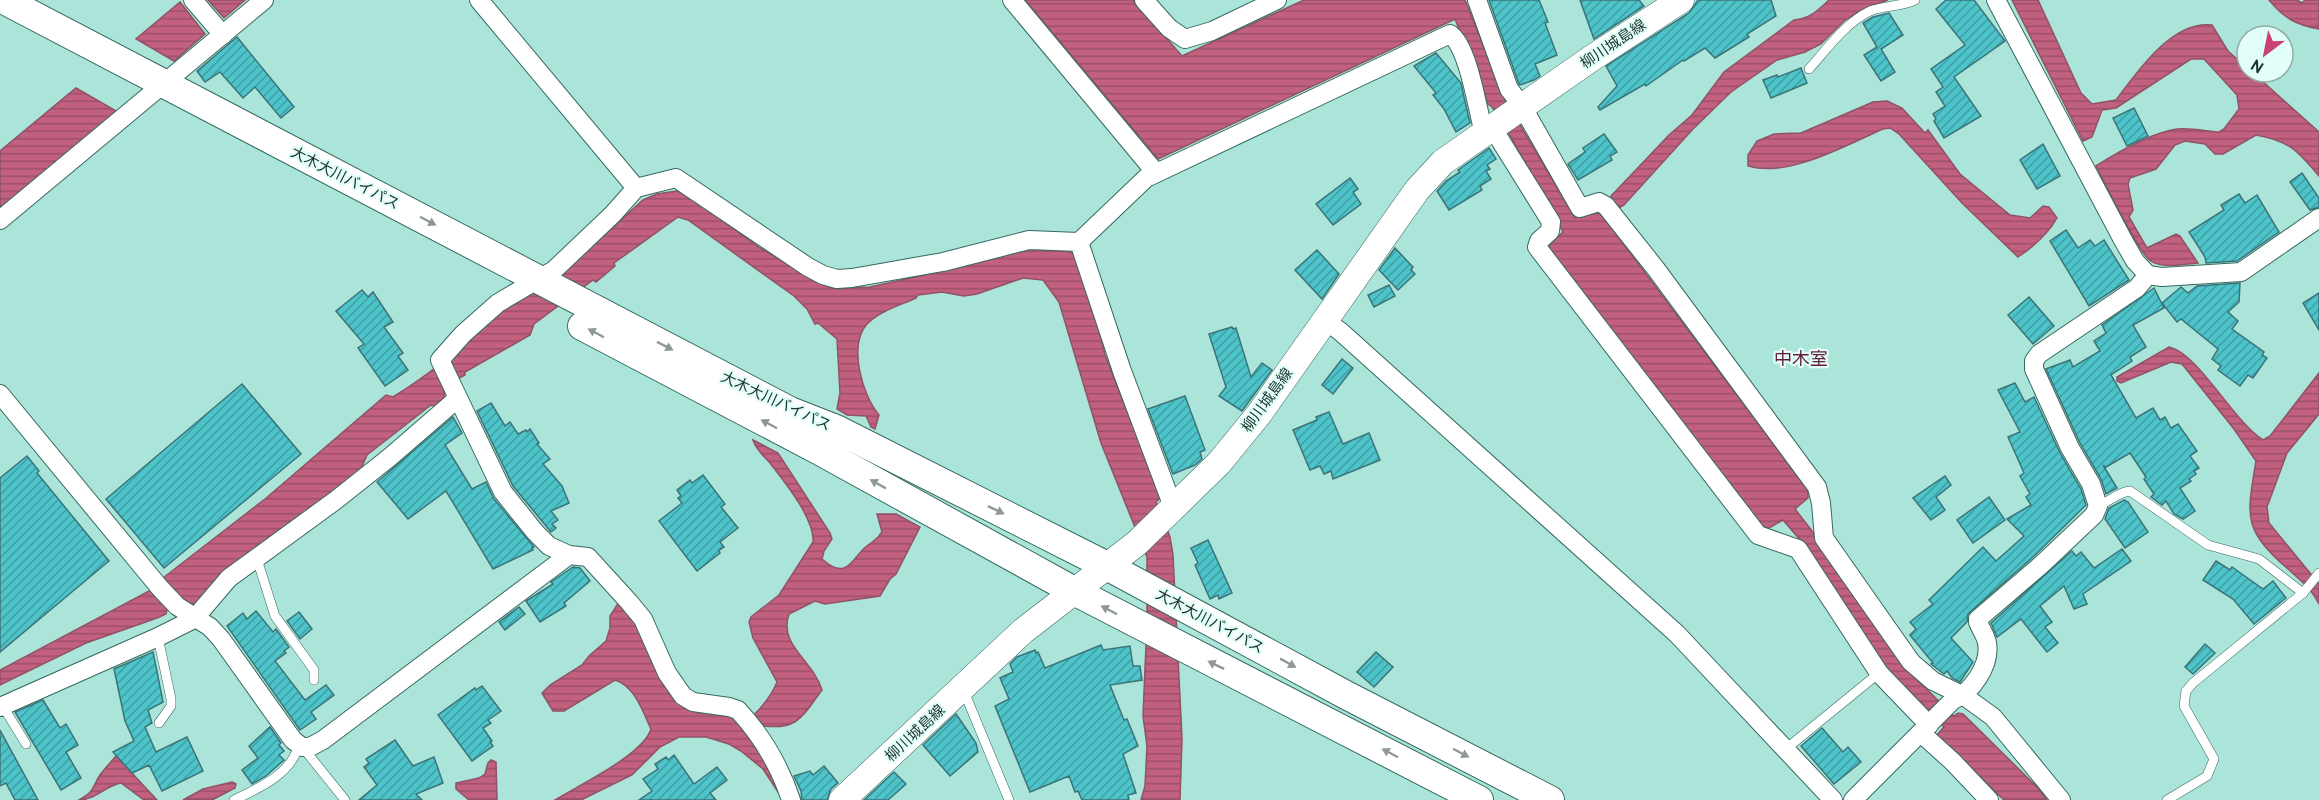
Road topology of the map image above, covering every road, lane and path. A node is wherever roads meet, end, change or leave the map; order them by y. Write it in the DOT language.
graph roads {
  1 [pos="4,0"];
  2 [pos="193,0"];
  3 [pos="264,0"];
  4 [pos="478,0"];
  5 [pos="1012,0"];
  6 [pos="1144,0"];
  7 [pos="1277,0"];
  8 [pos="1477,0"];
  9 [pos="1681,0"];
  10 [pos="1915,0"];
  11 [pos="1996,0"];
  12 [pos="0,19"];
  13 [pos="223,35"];
  14 [pos="1809,69"];
  15 [pos="156,90"];
  16 [pos="1503,119"];
  17 [pos="1155,173"];
  18 [pos="636,188"];
  19 [pos="2319,218"];
  20 [pos="0,220"];
  21 [pos="1079,242"];
  22 [pos="2148,275"];
  23 [pos="530,286"];
  24 [pos="1324,320"];
  25 [pos="0,394"];
  26 [pos="455,395"];
  27 [pos="828,440"];
  28 [pos="2098,506"];
  29 [pos="1170,510"];
  30 [pos="569,555"];
  31 [pos="257,559"];
  32 [pos="1107,566"];
  33 [pos="2319,573"];
  34 [pos="1074,591"];
  35 [pos="2303,593"];
  36 [pos="194,619"];
  37 [pos="158,637"];
  38 [pos="1879,673"];
  39 [pos="314,680"];
  40 [pos="962,688"];
  41 [pos="1964,696"];
  42 [pos="1,706"];
  43 [pos="159,723"];
  44 [pos="1925,729"];
  45 [pos="26,744"];
  46 [pos="302,746"];
  47 [pos="1786,748"];
  48 [pos="255,796"];
  49 [pos="850,798"];
  50 [pos="234,800"];
  51 [pos="345,800"];
  52 [pos="791,800"];
  53 [pos="1009,800"];
  54 [pos="1479,800"];
  55 [pos="1550,800"];
  56 [pos="1833,800"];
  57 [pos="1853,800"];
  58 [pos="1989,800"];
  59 [pos="2061,800"];
  60 [pos="2167,800"];
  1 -- 15 [label="highway, 大木大川バイパス"];
  2 -- 13 [label="street"];
  3 -- 13 [label="street"];
  4 -- 18 [label="street"];
  5 -- 17 [label="street"];
  6 -- 7 [label="street"];
  8 -- 16 [label="street"];
  9 -- 16 [label="main road, 柳川城島線"];
  10 -- 14 [label="lane"];
  11 -- 22 [label="street"];
  12 -- 15 [label="highway, 大木大川バイパス"];
  13 -- 15 [label="street"];
  15 -- 20 [label="street"];
  15 -- 23 [label="highway, 大木大川バイパス"];
  16 -- 17 [label="street"];
  16 -- 24 [label="main road, 柳川城島線"];
  16 -- 38 [label="street"];
  16 -- 41 [label="street"];
  17 -- 21 [label="street"];
  18 -- 21 [label="street"];
  18 -- 23 [label="street"];
  19 -- 22 [label="street"];
  21 -- 29 [label="street"];
  22 -- 28 [label="street"];
  23 -- 26 [label="street"];
  23 -- 27 [label="highway, 大木大川バイパス"];
  24 -- 29 [label="main road, 柳川城島線"];
  24 -- 47 [label="street"];
  25 -- 36 [label="street"];
  26 -- 30 [label="street"];
  26 -- 31 [label="street"];
  27 -- 32 [label="highway, 大木大川バイパス, one-way"];
  34 -- 27 [label="highway, 大木大川バイパス, one-way"];
  28 -- 35 [label="lane"];
  28 -- 41 [label="street"];
  29 -- 32 [label="main road, 柳川城島線"];
  30 -- 46 [label="street"];
  30 -- 52 [label="street"];
  31 -- 36 [label="street"];
  31 -- 39 [label="lane"];
  32 -- 34 [label="main road, 柳川城島線"];
  32 -- 55 [label="highway, 大木大川バイパス, one-way"];
  33 -- 35 [label="lane"];
  34 -- 40 [label="main road, 柳川城島線"];
  54 -- 34 [label="highway, 大木大川バイパス, one-way"];
  35 -- 60 [label="lane"];
  36 -- 37 [label="street"];
  36 -- 46 [label="street"];
  37 -- 42 [label="street"];
  37 -- 43 [label="lane"];
  38 -- 44 [label="street"];
  38 -- 47 [label="lane"];
  40 -- 49 [label="main road, 柳川城島線"];
  40 -- 53 [label="lane"];
  41 -- 44 [label="street"];
  41 -- 59 [label="street"];
  42 -- 45 [label="lane"];
  44 -- 57 [label="street"];
  44 -- 58 [label="street"];
  46 -- 48 [label="lane"];
  46 -- 51 [label="lane"];
  47 -- 56 [label="street"];
  48 -- 50 [label="lane"];
}
